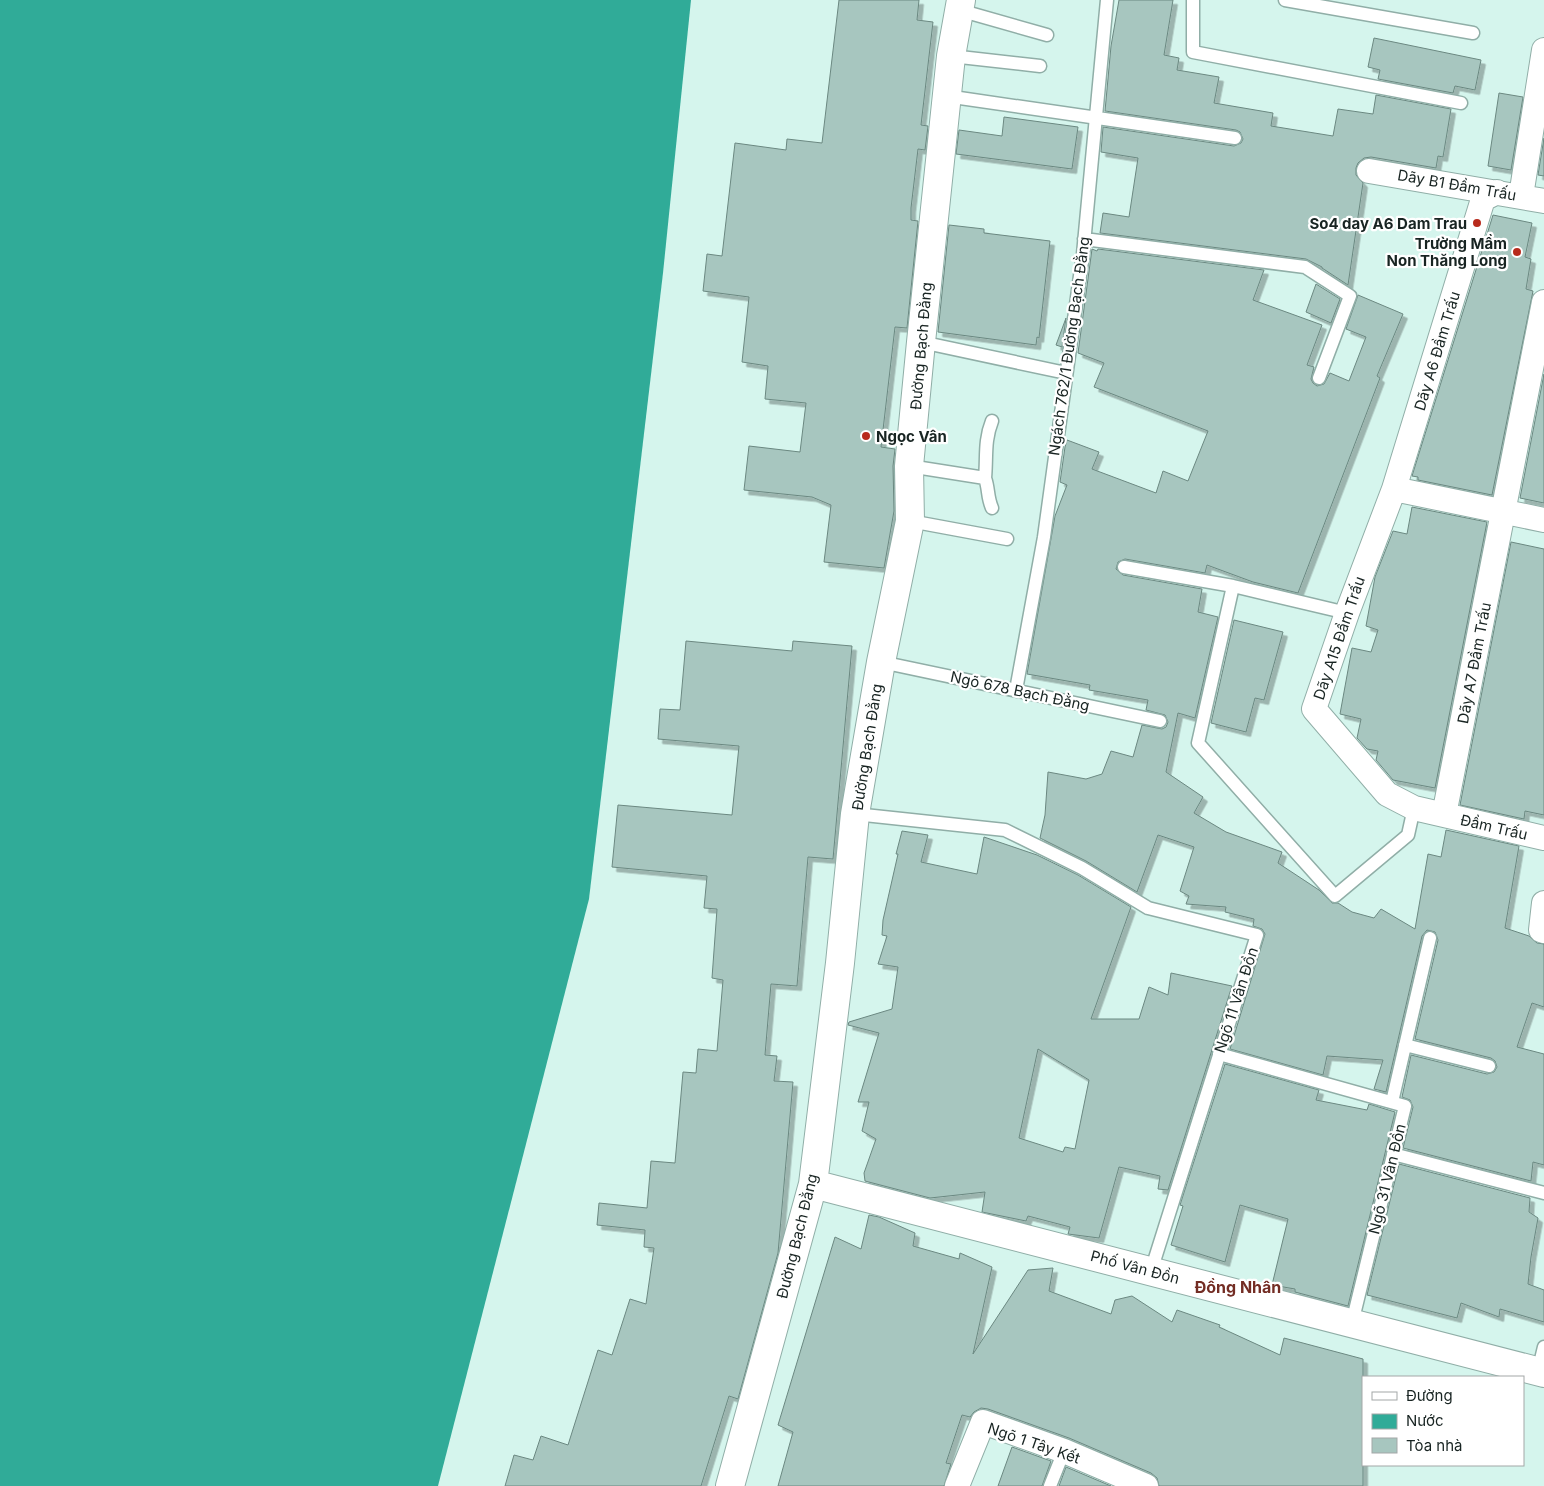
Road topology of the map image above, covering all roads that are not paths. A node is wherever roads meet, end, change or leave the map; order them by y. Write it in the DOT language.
graph roads {
  1 [pos="1107,0"];
  2 [pos="1193,0"];
  3 [pos="1285,0"];
  4 [pos="960,5"];
  5 [pos="1473,33"];
  6 [pos="1047,35"];
  7 [pos="1544,50"];
  8 [pos="950,56"];
  9 [pos="1040,66"];
  10 [pos="946,96"];
  11 [pos="1461,103"];
  12 [pos="1096,117"];
  13 [pos="1235,138"];
  14 [pos="1369,171"];
  15 [pos="1497,192"];
  16 [pos="1521,196"];
  17 [pos="1544,201"];
  18 [pos="1084,239"];
  19 [pos="1544,302"];
  20 [pos="921,342"];
  21 [pos="1066,373"];
  22 [pos="1319,378"];
  23 [pos="992,421"];
  24 [pos="909,466"];
  25 [pos="986,478"];
  26 [pos="1394,489"];
  27 [pos="992,508"];
  28 [pos="1504,512"];
  29 [pos="1544,520"];
  30 [pos="910,522"];
  31 [pos="1007,539"];
  32 [pos="1124,567"];
  33 [pos="1233,586"];
  34 [pos="1347,613"];
  35 [pos="881,662"];
  36 [pos="1016,690"];
  37 [pos="1160,721"];
  38 [pos="1414,808"];
  39 [pos="855,814"];
  40 [pos="1444,816"];
  41 [pos="1544,838"];
  42 [pos="1544,903"];
  43 [pos="1544,931"];
  44 [pos="1430,938"];
  45 [pos="1405,1045"];
  46 [pos="1219,1054"];
  47 [pos="1489,1066"];
  48 [pos="1392,1102"];
  49 [pos="1393,1154"];
  50 [pos="813,1184"];
  51 [pos="1544,1193"];
  52 [pos="1151,1271"];
  53 [pos="1352,1323"];
  54 [pos="1542,1364"];
  55 [pos="1064,1451"];
  56 [pos="730,1486"];
  57 [pos="957,1486"];
  58 [pos="1050,1486"];
  59 [pos="1146,1486"];
  1 -- 12 [label="lane, Ngách 762/1 Đường Bạch Đằng"];
  2 -- 11 [label="lane"];
  3 -- 5 [label="lane"];
  4 -- 6 [label="lane"];
  4 -- 8 [label="street, Đường Bạch Đằng"];
  7 -- 16 [label="street"];
  8 -- 9 [label="lane"];
  8 -- 10 [label="street, Đường Bạch Đằng"];
  10 -- 12 [label="lane"];
  10 -- 20 [label="street, Đường Bạch Đằng"];
  12 -- 13 [label="lane"];
  12 -- 18 [label="lane, Ngách 762/1 Đường Bạch Đằng"];
  14 -- 15 [label="street, Dãy B1 Đầm Trấu"];
  15 -- 16 [label="street, Dãy B1 Đầm Trấu"];
  15 -- 26 [label="street, Dãy A6 Đầm Trấu"];
  16 -- 17 [label="street, Dãy B1 Đầm Trấu"];
  18 -- 21 [label="lane, Ngách 762/1 Đường Bạch Đằng"];
  18 -- 22 [label="lane"];
  19 -- 28 [label="street, Dãy A7 Đầm Trấu"];
  20 -- 21 [label="lane"];
  20 -- 24 [label="street, Đường Bạch Đằng"];
  21 -- 36 [label="lane, Ngách 762/1 Đường Bạch Đằng"];
  23 -- 25 [label="lane"];
  24 -- 25 [label="lane"];
  24 -- 30 [label="street, Đường Bạch Đằng"];
  25 -- 27 [label="lane"];
  26 -- 28 [label="street"];
  26 -- 34 [label="street, Dãy A15 Đầm Trấu"];
  28 -- 29 [label="street"];
  28 -- 40 [label="street, Dãy A7 Đầm Trấu"];
  30 -- 31 [label="lane"];
  30 -- 35 [label="street, Đường Bạch Đằng"];
  32 -- 33 [label="lane"];
  33 -- 34 [label="lane"];
  33 -- 38 [label="lane"];
  34 -- 38 [label="street, Dãy A15 Đầm Trấu"];
  35 -- 36 [label="lane, Ngõ 678 Bạch Đằng"];
  35 -- 39 [label="street, Đường Bạch Đằng"];
  36 -- 37 [label="lane, Ngõ 678 Bạch Đằng"];
  38 -- 40 [label="street, Dãy A15 Đầm Trấu"];
  39 -- 46 [label="lane, Ngõ 11 Vân Đồn"];
  39 -- 50 [label="street, Đường Bạch Đằng"];
  40 -- 41 [label="street, Đầm Trấu"];
  42 -- 43 [label="street"];
  44 -- 45 [label="lane"];
  45 -- 47 [label="lane"];
  45 -- 48 [label="lane"];
  46 -- 48 [label="lane, Ngõ 31 Vân Đồn"];
  46 -- 52 [label="lane, Ngõ 11 Vân Đồn"];
  48 -- 49 [label="lane, Ngõ 31 Vân Đồn"];
  49 -- 51 [label="lane"];
  49 -- 53 [label="lane, Ngõ 31 Vân Đồn"];
  50 -- 52 [label="street, Phố Vân Đồn"];
  50 -- 56 [label="street, Đường Bạch Đằng"];
  52 -- 53 [label="street, Phố Vân Đồn"];
  53 -- 54 [label="street, Phố Vân Đồn"];
  55 -- 57 [label="street, Ngõ 1 Tây Kết"];
  55 -- 58 [label="lane"];
  55 -- 59 [label="street, Ngõ 1 Tây Kết"];
}
